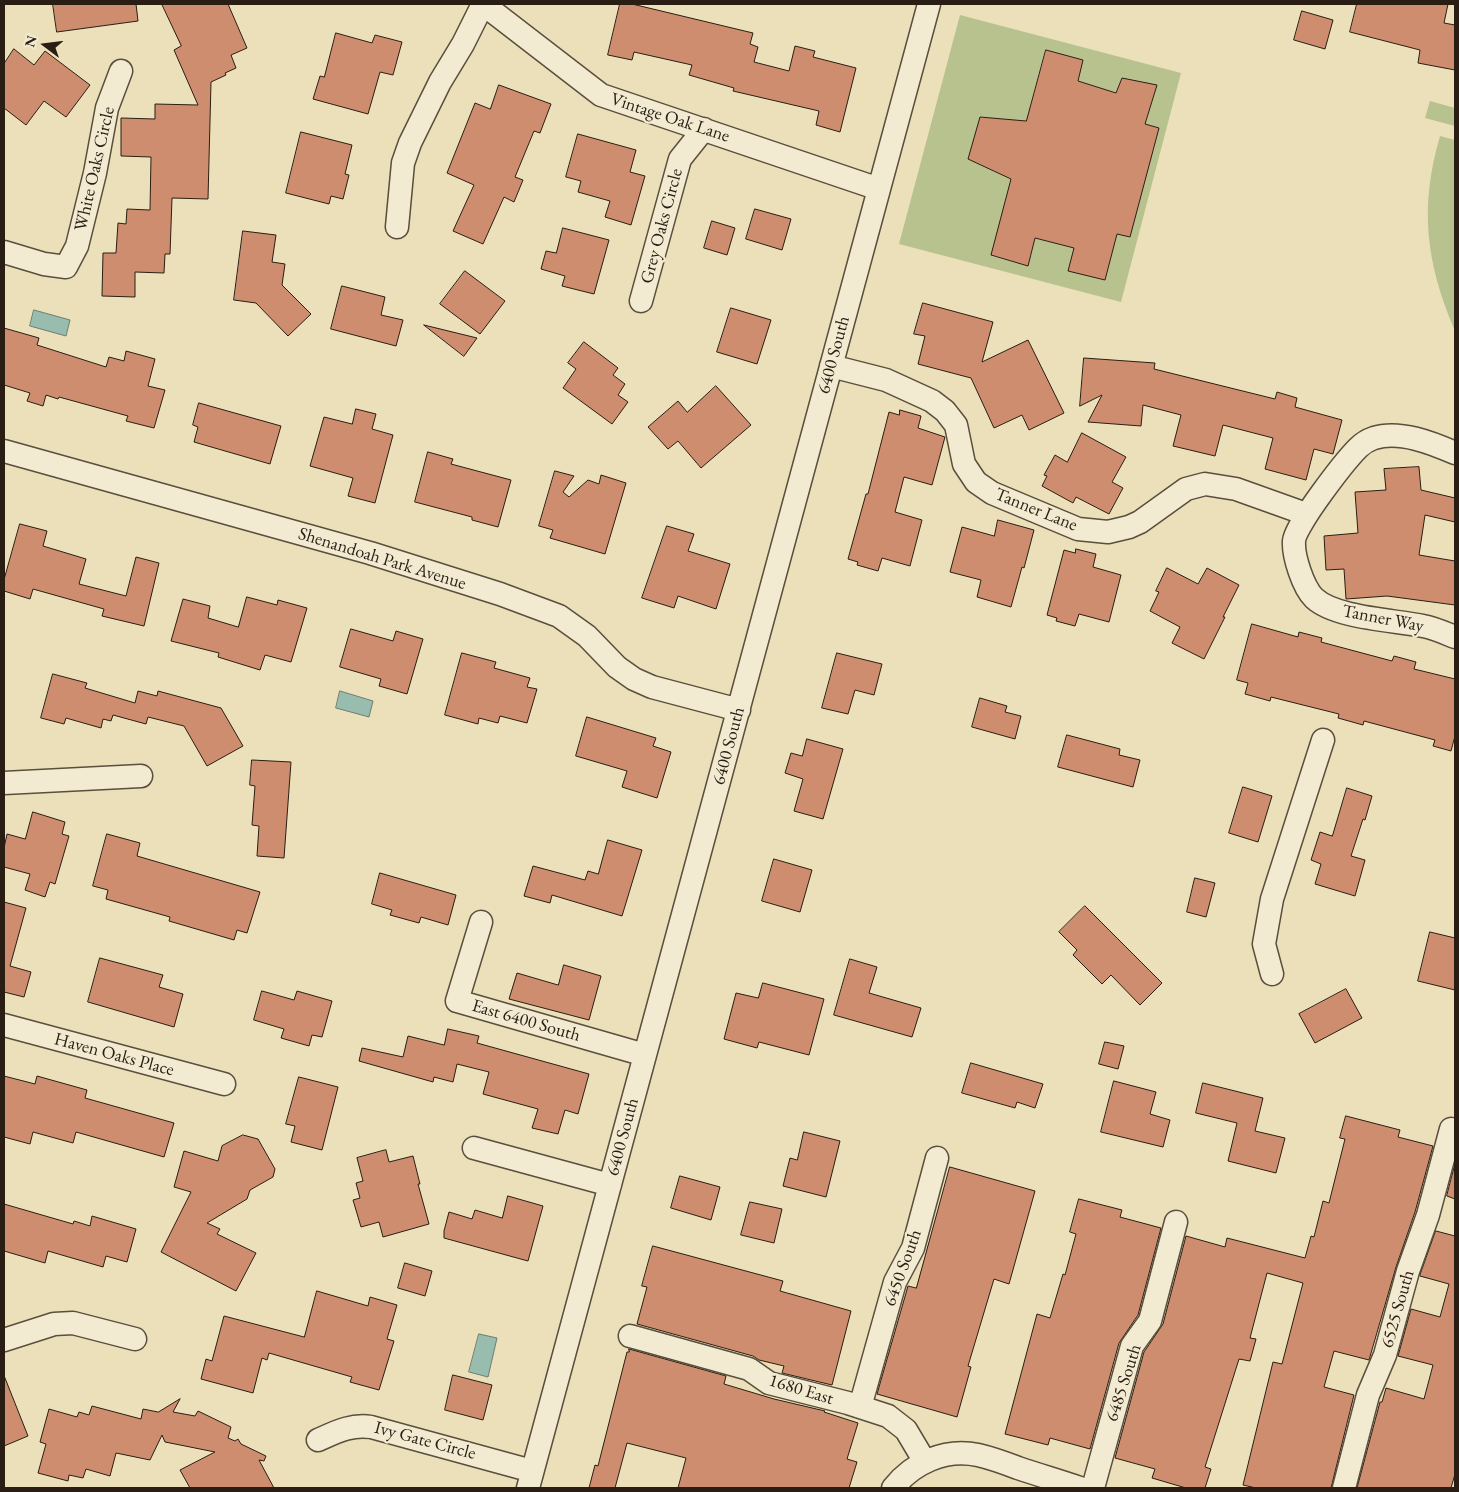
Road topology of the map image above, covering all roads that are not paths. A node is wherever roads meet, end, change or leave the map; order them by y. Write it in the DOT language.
graph roads {
  1 [pos="483,4"];
  2 [pos="930,4"];
  3 [pos="122,71"];
  4 [pos="704,129"];
  5 [pos="879,189"];
  6 [pos="397,227"];
  7 [pos="4,252"];
  8 [pos="641,301"];
  9 [pos="831,366"];
  10 [pos="4,451"];
  11 [pos="1455,453"];
  12 [pos="1306,514"];
  13 [pos="1455,637"];
  14 [pos="738,710"];
  15 [pos="1323,740"];
  16 [pos="141,776"];
  17 [pos="4,783"];
  18 [pos="481,922"];
  19 [pos="1272,974"];
  20 [pos="4,1025"];
  21 [pos="645,1055"];
  22 [pos="224,1084"];
  23 [pos="1451,1129"];
  24 [pos="474,1148"];
  25 [pos="937,1158"];
  26 [pos="610,1185"];
  27 [pos="1176,1222"];
  28 [pos="630,1336"];
  29 [pos="135,1339"];
  30 [pos="4,1340"];
  31 [pos="860,1407"];
  32 [pos="318,1440"];
  33 [pos="925,1462"];
  34 [pos="530,1479"];
  35 [pos="893,1488"];
  36 [pos="1080,1488"];
  37 [pos="1093,1488"];
  38 [pos="1344,1488"];
  1 -- 4 [label="street, Vintage Oak Lane"];
  1 -- 6 [label="street, Vintage Oak Lane"];
  2 -- 5 [label="street, 6400 South"];
  3 -- 7 [label="street, White Oaks Circle"];
  4 -- 5 [label="street, Vintage Oak Lane"];
  4 -- 8 [label="street, Grey Oaks Circle"];
  5 -- 9 [label="street, 6400 South"];
  9 -- 12 [label="street, Tanner Lane"];
  9 -- 14 [label="street, 6400 South"];
  10 -- 14 [label="street, Shenandoah Park Avenue"];
  11 -- 12 [label="street"];
  12 -- 13 [label="street, Tanner Way"];
  14 -- 21 [label="street, 6400 South"];
  15 -- 19 [label="street"];
  16 -- 17 [label="street"];
  18 -- 21 [label="street, East 6400 South"];
  20 -- 22 [label="street, Haven Oaks Place"];
  21 -- 26 [label="street, 6400 South"];
  23 -- 38 [label="street, 6525 South"];
  24 -- 26 [label="street"];
  25 -- 31 [label="street, 6450 South"];
  26 -- 34 [label="street, 6400 South"];
  27 -- 37 [label="street, 6485 South"];
  28 -- 31 [label="street, 1680 East"];
  29 -- 30 [label="street"];
  31 -- 33 [label="street, 1680 East"];
  32 -- 34 [label="street, Ivy Gate Circle"];
  33 -- 35 [label="street"];
  33 -- 36 [label="street"];
}
